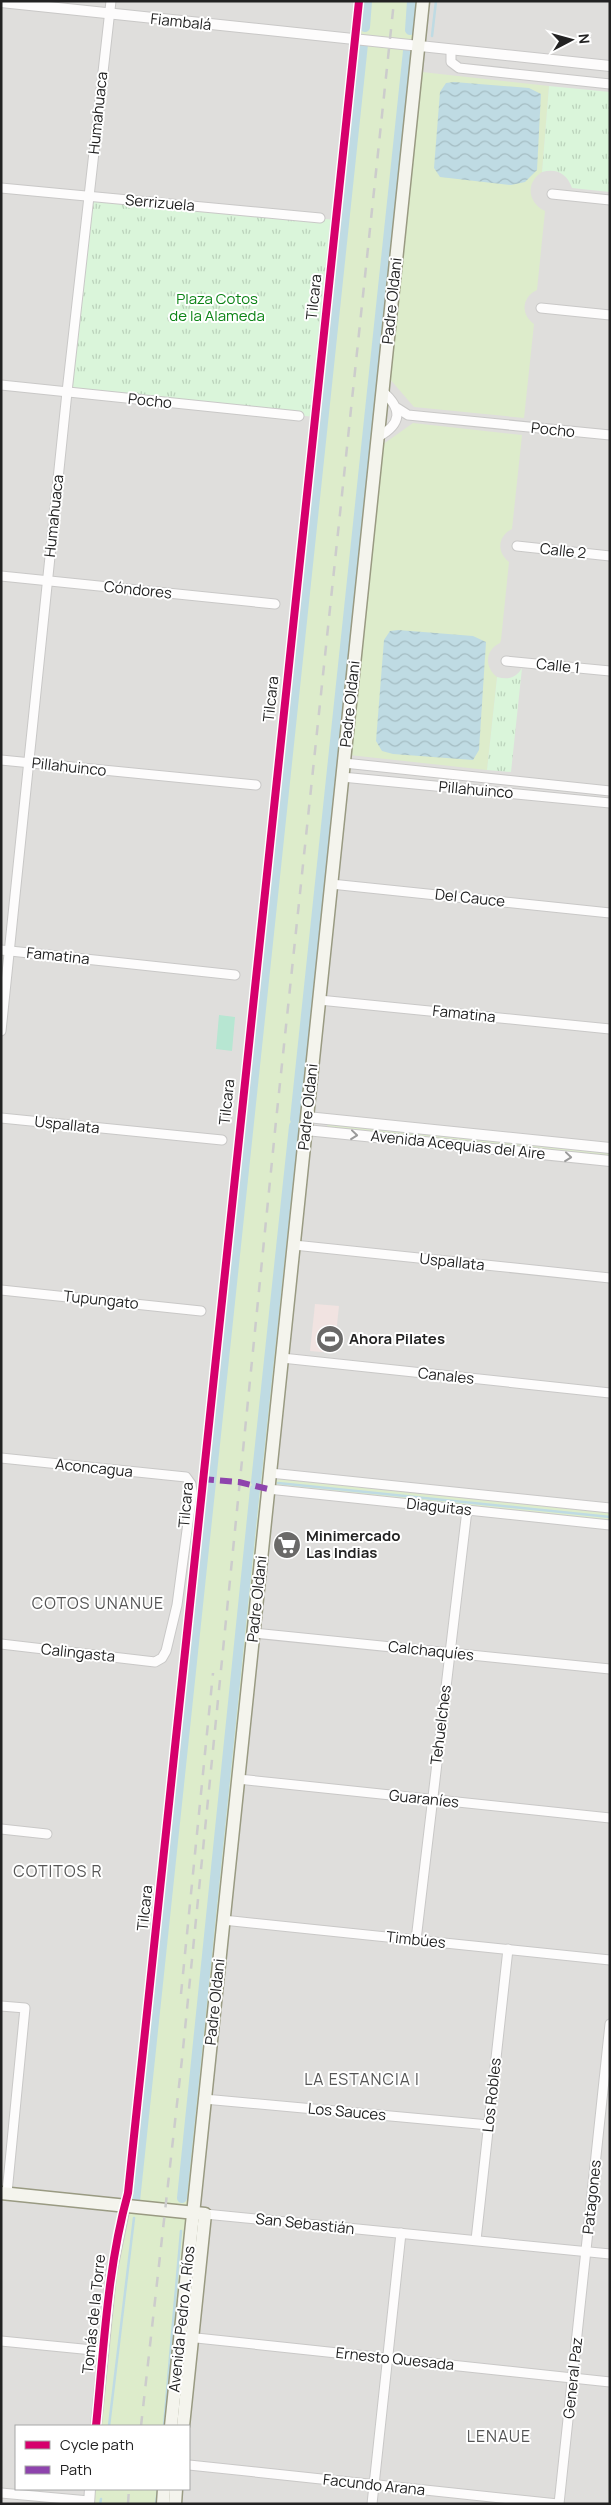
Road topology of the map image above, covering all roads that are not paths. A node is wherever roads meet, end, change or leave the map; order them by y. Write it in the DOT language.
graph roads {
  1 [pos="111,1"];
  2 [pos="359,1"];
  3 [pos="423,1"];
  4 [pos="1,2"];
  5 [pos="109,14"];
  6 [pos="358,40"];
  7 [pos="413,46"];
  8 [pos="451,50"];
  9 [pos="610,66"];
  10 [pos="610,84"];
  11 [pos="1,188"];
  12 [pos="552,194"];
  13 [pos="89,196"];
  14 [pos="610,200"];
  15 [pos="320,218"];
  16 [pos="541,308"];
  17 [pos="610,315"];
  18 [pos="1,385"];
  19 [pos="382,391"];
  20 [pos="67,392"];
  21 [pos="397,408"];
  22 [pos="408,415"];
  23 [pos="299,416"];
  24 [pos="396,423"];
  25 [pos="610,436"];
  26 [pos="378,437"];
  27 [pos="517,546"];
  28 [pos="610,556"];
  29 [pos="1,576"];
  30 [pos="48,581"];
  31 [pos="275,604"];
  32 [pos="506,661"];
  33 [pos="610,672"];
  34 [pos="1,760"];
  35 [pos="29,763"];
  36 [pos="344,764"];
  37 [pos="342,777"];
  38 [pos="256,785"];
  39 [pos="610,791"];
  40 [pos="610,803"];
  41 [pos="331,884"];
  42 [pos="610,913"];
  43 [pos="5,950"];
  44 [pos="235,975"];
  45 [pos="319,1000"];
  46 [pos="610,1029"];
  47 [pos="1,1031"];
  48 [pos="307,1117"];
  49 [pos="1,1118"];
  50 [pos="306,1130"];
  51 [pos="222,1140"];
  52 [pos="610,1148"];
  53 [pos="610,1161"];
  54 [pos="294,1245"];
  55 [pos="610,1278"];
  56 [pos="1,1290"];
  57 [pos="201,1311"];
  58 [pos="282,1358"];
  59 [pos="610,1393"];
  60 [pos="1,1458"];
  61 [pos="270,1473"];
  62 [pos="186,1477"];
  63 [pos="268,1489"];
  64 [pos="610,1508"];
  65 [pos="467,1510"];
  66 [pos="610,1524"];
  67 [pos="253,1633"];
  68 [pos="1,1644"];
  69 [pos="450,1653"];
  70 [pos="155,1662"];
  71 [pos="610,1669"];
  72 [pos="238,1779"];
  73 [pos="432,1800"];
  74 [pos="610,1818"];
  75 [pos="1,1829"];
  76 [pos="47,1834"];
  77 [pos="223,1920"];
  78 [pos="416,1940"];
  79 [pos="508,1949"];
  80 [pos="610,1960"];
  81 [pos="1,2006"];
  82 [pos="610,2024"];
  83 [pos="204,2099"];
  84 [pos="605,2110"];
  85 [pos="489,2125"];
  86 [pos="4,2193"];
  87 [pos="125,2206"];
  88 [pos="199,2213"];
  89 [pos="400,2233"];
  90 [pos="476,2240"];
  91 [pos="586,2252"];
  92 [pos="610,2254"];
  93 [pos="186,2337"];
  94 [pos="1,2341"];
  95 [pos="104,2352"];
  96 [pos="388,2358"];
  97 [pos="573,2378"];
  98 [pos="610,2382"];
  99 [pos="96,2425"];
  100 [pos="170,2425"];
  101 [pos="183,2425"];
  102 [pos="190,2465"];
  103 [pos="374,2485"];
  104 [pos="164,2490"];
  105 [pos="176,2490"];
  106 [pos="1,2493"];
  107 [pos="89,2502"];
  108 [pos="163,2504"];
  109 [pos="175,2504"];
  110 [pos="372,2504"];
  111 [pos="559,2504"];
  1 -- 5 [label="street, Humahuaca"];
  2 -- 6 [label="street, Tilcara"];
  3 -- 7 [label="main road, Padre Oldani"];
  4 -- 5 [label="street, Fiambalá"];
  5 -- 6 [label="street, Fiambalá"];
  5 -- 13 [label="street, Humahuaca"];
  6 -- 7 [label="street, Fiambalá"];
  6 -- 87 [label="street, Tilcara"];
  7 -- 8 [label="street, Fiambalá"];
  7 -- 19 [label="main road, Padre Oldani"];
  8 -- 9 [label="street, Fiambalá"];
  8 -- 10 [label="street"];
  11 -- 13 [label="street, Serrizuela"];
  12 -- 14 [label="street"];
  13 -- 15 [label="street, Serrizuela"];
  13 -- 20 [label="street, Humahuaca"];
  16 -- 17 [label="street"];
  18 -- 20 [label="street, Pocho"];
  19 -- 21 [label="street, Pocho"];
  19 -- 26 [label="main road, Padre Oldani"];
  20 -- 23 [label="street, Pocho"];
  20 -- 30 [label="street, Humahuaca"];
  21 -- 22 [label="street, Pocho"];
  21 -- 24 [label="street"];
  22 -- 24 [label="street"];
  22 -- 25 [label="street, Pocho"];
  24 -- 26 [label="street"];
  26 -- 36 [label="main road, Padre Oldani"];
  27 -- 28 [label="street, Calle 2"];
  29 -- 30 [label="street, Cóndores"];
  30 -- 31 [label="street, Cóndores"];
  30 -- 35 [label="street, Humahuaca"];
  32 -- 33 [label="street, Calle 1"];
  34 -- 35 [label="street, Pillahuinco"];
  35 -- 38 [label="street, Pillahuinco"];
  35 -- 43 [label="street, Humahuaca"];
  36 -- 37 [label="main road, Padre Oldani"];
  36 -- 39 [label="street, Pillahuinco"];
  37 -- 40 [label="street, Pillahuinco"];
  37 -- 41 [label="main road, Padre Oldani"];
  41 -- 42 [label="street, Del Cauce"];
  41 -- 45 [label="main road, Padre Oldani"];
  43 -- 44 [label="street, Famatina"];
  43 -- 47 [label="street, Humahuaca"];
  45 -- 46 [label="street, Famatina"];
  45 -- 48 [label="main road, Padre Oldani"];
  48 -- 50 [label="main road, Padre Oldani"];
  48 -- 52 [label="street, Avenida Acequias del Aire"];
  49 -- 51 [label="street, Uspallata"];
  50 -- 53 [label="street, Avenida Acequias del Aire, one-way"];
  50 -- 54 [label="main road, Padre Oldani"];
  54 -- 55 [label="street, Uspallata"];
  54 -- 58 [label="main road, Padre Oldani"];
  56 -- 57 [label="street, Tupungato"];
  58 -- 59 [label="street, Canales"];
  58 -- 61 [label="main road, Padre Oldani"];
  60 -- 62 [label="street, Aconcagua"];
  61 -- 63 [label="main road, Padre Oldani"];
  61 -- 64 [label="street, Diaguitas"];
  62 -- 70 [label="street, Tilcara"];
  63 -- 65 [label="street, Diaguitas"];
  63 -- 67 [label="main road, Padre Oldani"];
  65 -- 66 [label="street, Diaguitas"];
  65 -- 69 [label="street, Tehuelches"];
  67 -- 69 [label="street, Calchaquíes"];
  67 -- 72 [label="main road, Padre Oldani"];
  68 -- 70 [label="street, Calingasta"];
  69 -- 71 [label="street, Calchaquíes"];
  69 -- 73 [label="street, Tehuelches"];
  72 -- 73 [label="street, Guaraníes"];
  72 -- 77 [label="main road, Padre Oldani"];
  73 -- 74 [label="street, Guaraníes"];
  73 -- 78 [label="street, Tehuelches"];
  75 -- 76 [label="street"];
  77 -- 78 [label="street, Timbúes"];
  77 -- 83 [label="main road, Padre Oldani"];
  78 -- 79 [label="street, Timbúes"];
  79 -- 80 [label="street, Timbúes"];
  79 -- 85 [label="street, Los Robles"];
  81 -- 86 [label="street"];
  82 -- 84 [label="street, Patagones"];
  83 -- 85 [label="street, Los Sauces"];
  83 -- 88 [label="main road, Padre Oldani"];
  84 -- 91 [label="street, Patagones"];
  85 -- 90 [label="street, Los Robles"];
  86 -- 87 [label="main road, San Sebastián"];
  87 -- 88 [label="main road, San Sebastián"];
  87 -- 95 [label="street, Tomás de la Torre"];
  88 -- 89 [label="street, San Sebastián"];
  88 -- 93 [label="main road, Avenida Pedro A. Ríos"];
  89 -- 90 [label="street, San Sebastián"];
  89 -- 96 [label="street"];
  90 -- 91 [label="street, San Sebastián"];
  91 -- 92 [label="street, San Sebastián"];
  91 -- 97 [label="street, General Paz"];
  93 -- 96 [label="street, Ernesto Quesada"];
  93 -- 100 [label="main road, Avenida Pedro A. Ríos"];
  93 -- 101 [label="main road, Avenida Pedro A. Ríos"];
  94 -- 95 [label="street"];
  95 -- 99 [label="street, Tomás de la Torre"];
  96 -- 97 [label="street, Ernesto Quesada"];
  96 -- 103 [label="street"];
  97 -- 98 [label="street, Ernesto Quesada"];
  97 -- 111 [label="street, General Paz"];
  102 -- 103 [label="street, Facundo Arana"];
  103 -- 110 [label="street"];
  103 -- 111 [label="street, Facundo Arana"];
  104 -- 108 [label="main road"];
  105 -- 109 [label="main road"];
  106 -- 107 [label="street"];
}
